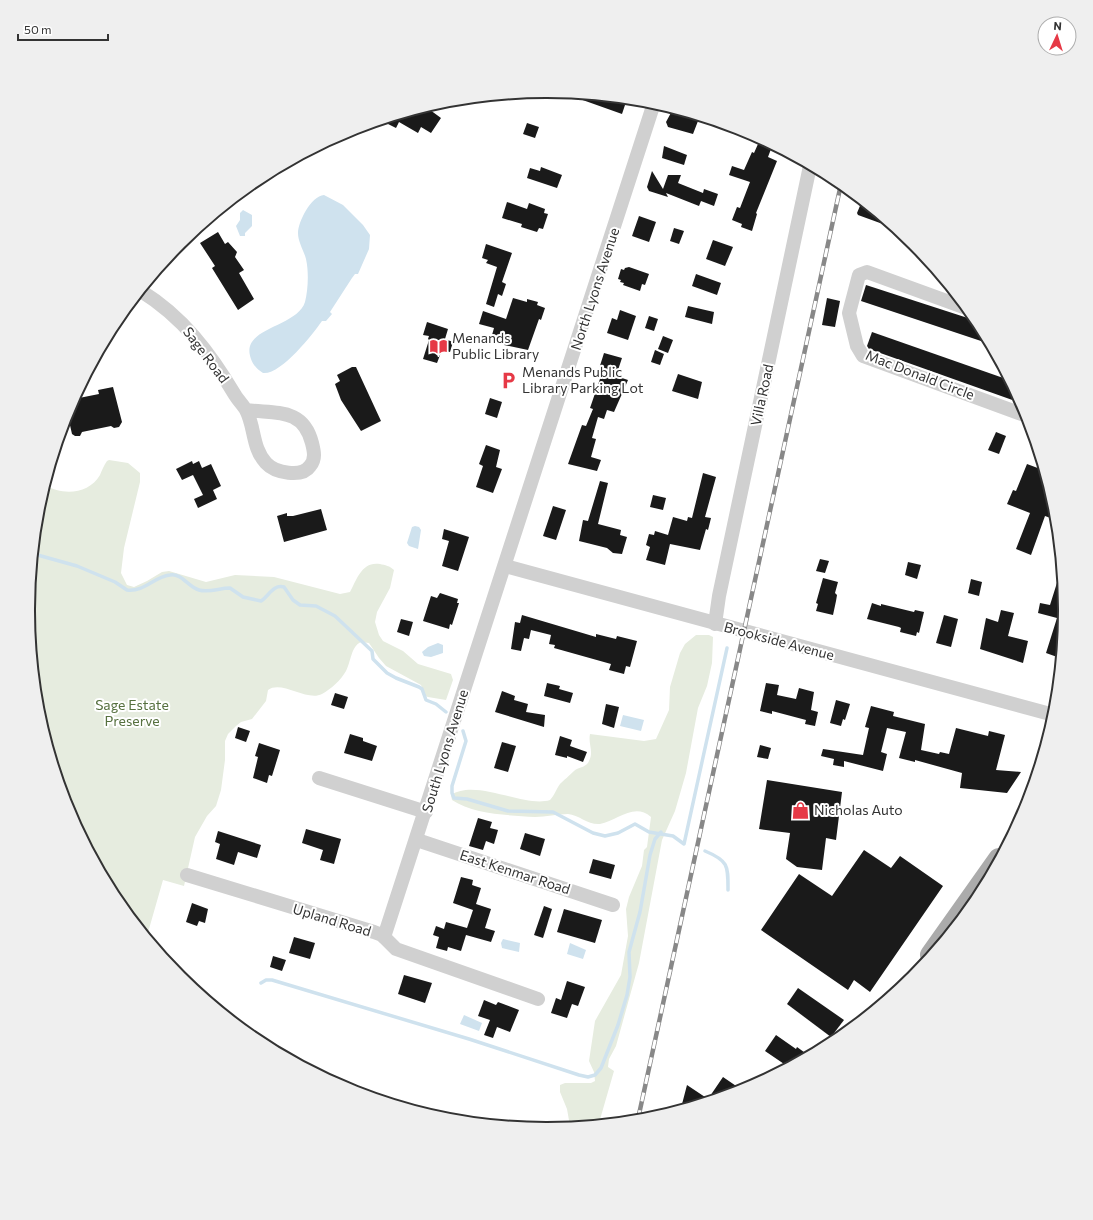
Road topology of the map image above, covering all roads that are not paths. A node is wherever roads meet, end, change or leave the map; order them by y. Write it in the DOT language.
graph roads {
  1 [pos="652,109"];
  2 [pos="809,171"];
  3 [pos="145,294"];
  4 [pos="956,304"];
  5 [pos="246,410"];
  6 [pos="1018,413"];
  7 [pos="505,566"];
  8 [pos="715,624"];
  9 [pos="1047,713"];
  10 [pos="319,778"];
  11 [pos="426,812"];
  12 [pos="417,840"];
  13 [pos="187,875"];
  14 [pos="613,904"];
  15 [pos="384,937"];
  16 [pos="538,999"];
  1 -- 7 [label="street, North Lyons Avenue"];
  2 -- 8 [label="street, Villa Road"];
  3 -- 5 [label="street, Sage Road"];
  4 -- 6 [label="street, Mac Donald Circle"];
  5 -- 5 [label="street, Sage Road"];
  7 -- 8 [label="street, Brookside Avenue"];
  7 -- 11 [label="street, South Lyons Avenue"];
  8 -- 9 [label="street, Brookside Avenue"];
  10 -- 11 [label="street"];
  11 -- 12 [label="street, South Lyons Avenue"];
  12 -- 14 [label="street, East Kenmar Road"];
  12 -- 15 [label="street, South Lyons Avenue"];
  13 -- 15 [label="street, Upland Road"];
  15 -- 16 [label="street, Upland Road"];
}
